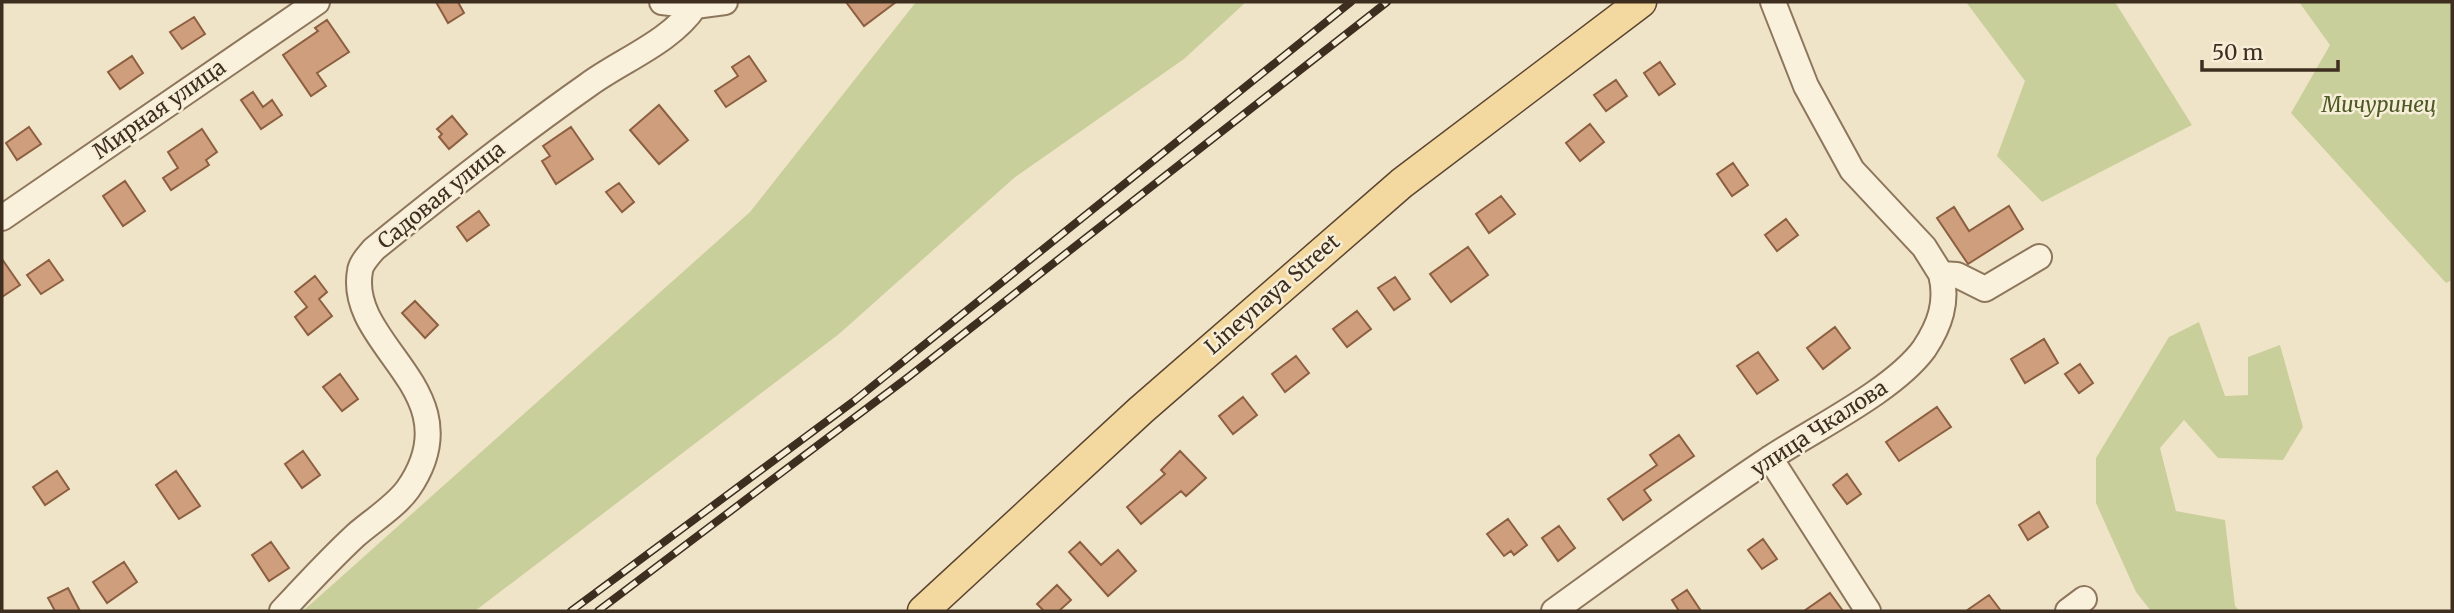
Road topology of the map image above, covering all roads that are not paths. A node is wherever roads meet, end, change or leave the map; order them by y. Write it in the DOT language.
graph roads {
  1 [pos="317,2"];
  2 [pos="662,2"];
  3 [pos="725,2"];
  4 [pos="1641,2"];
  5 [pos="1773,2"];
  6 [pos="695,6"];
  7 [pos="2,218"];
  8 [pos="2039,257"];
  9 [pos="1941,274"];
  10 [pos="1770,458"];
  11 [pos="282,611"];
  12 [pos="923,611"];
  13 [pos="1554,611"];
  14 [pos="1868,611"];
  1 -- 7 [label="street, Мирная улица"];
  2 -- 6 [label="street"];
  3 -- 6 [label="street"];
  4 -- 12 [label="main road, Lineynaya Street"];
  5 -- 9 [label="street"];
  6 -- 11 [label="street, Садовая улица"];
  8 -- 9 [label="street"];
  9 -- 10 [label="street, улица Чкалова"];
  10 -- 13 [label="street, улица Чкалова"];
  10 -- 14 [label="street"];
}
